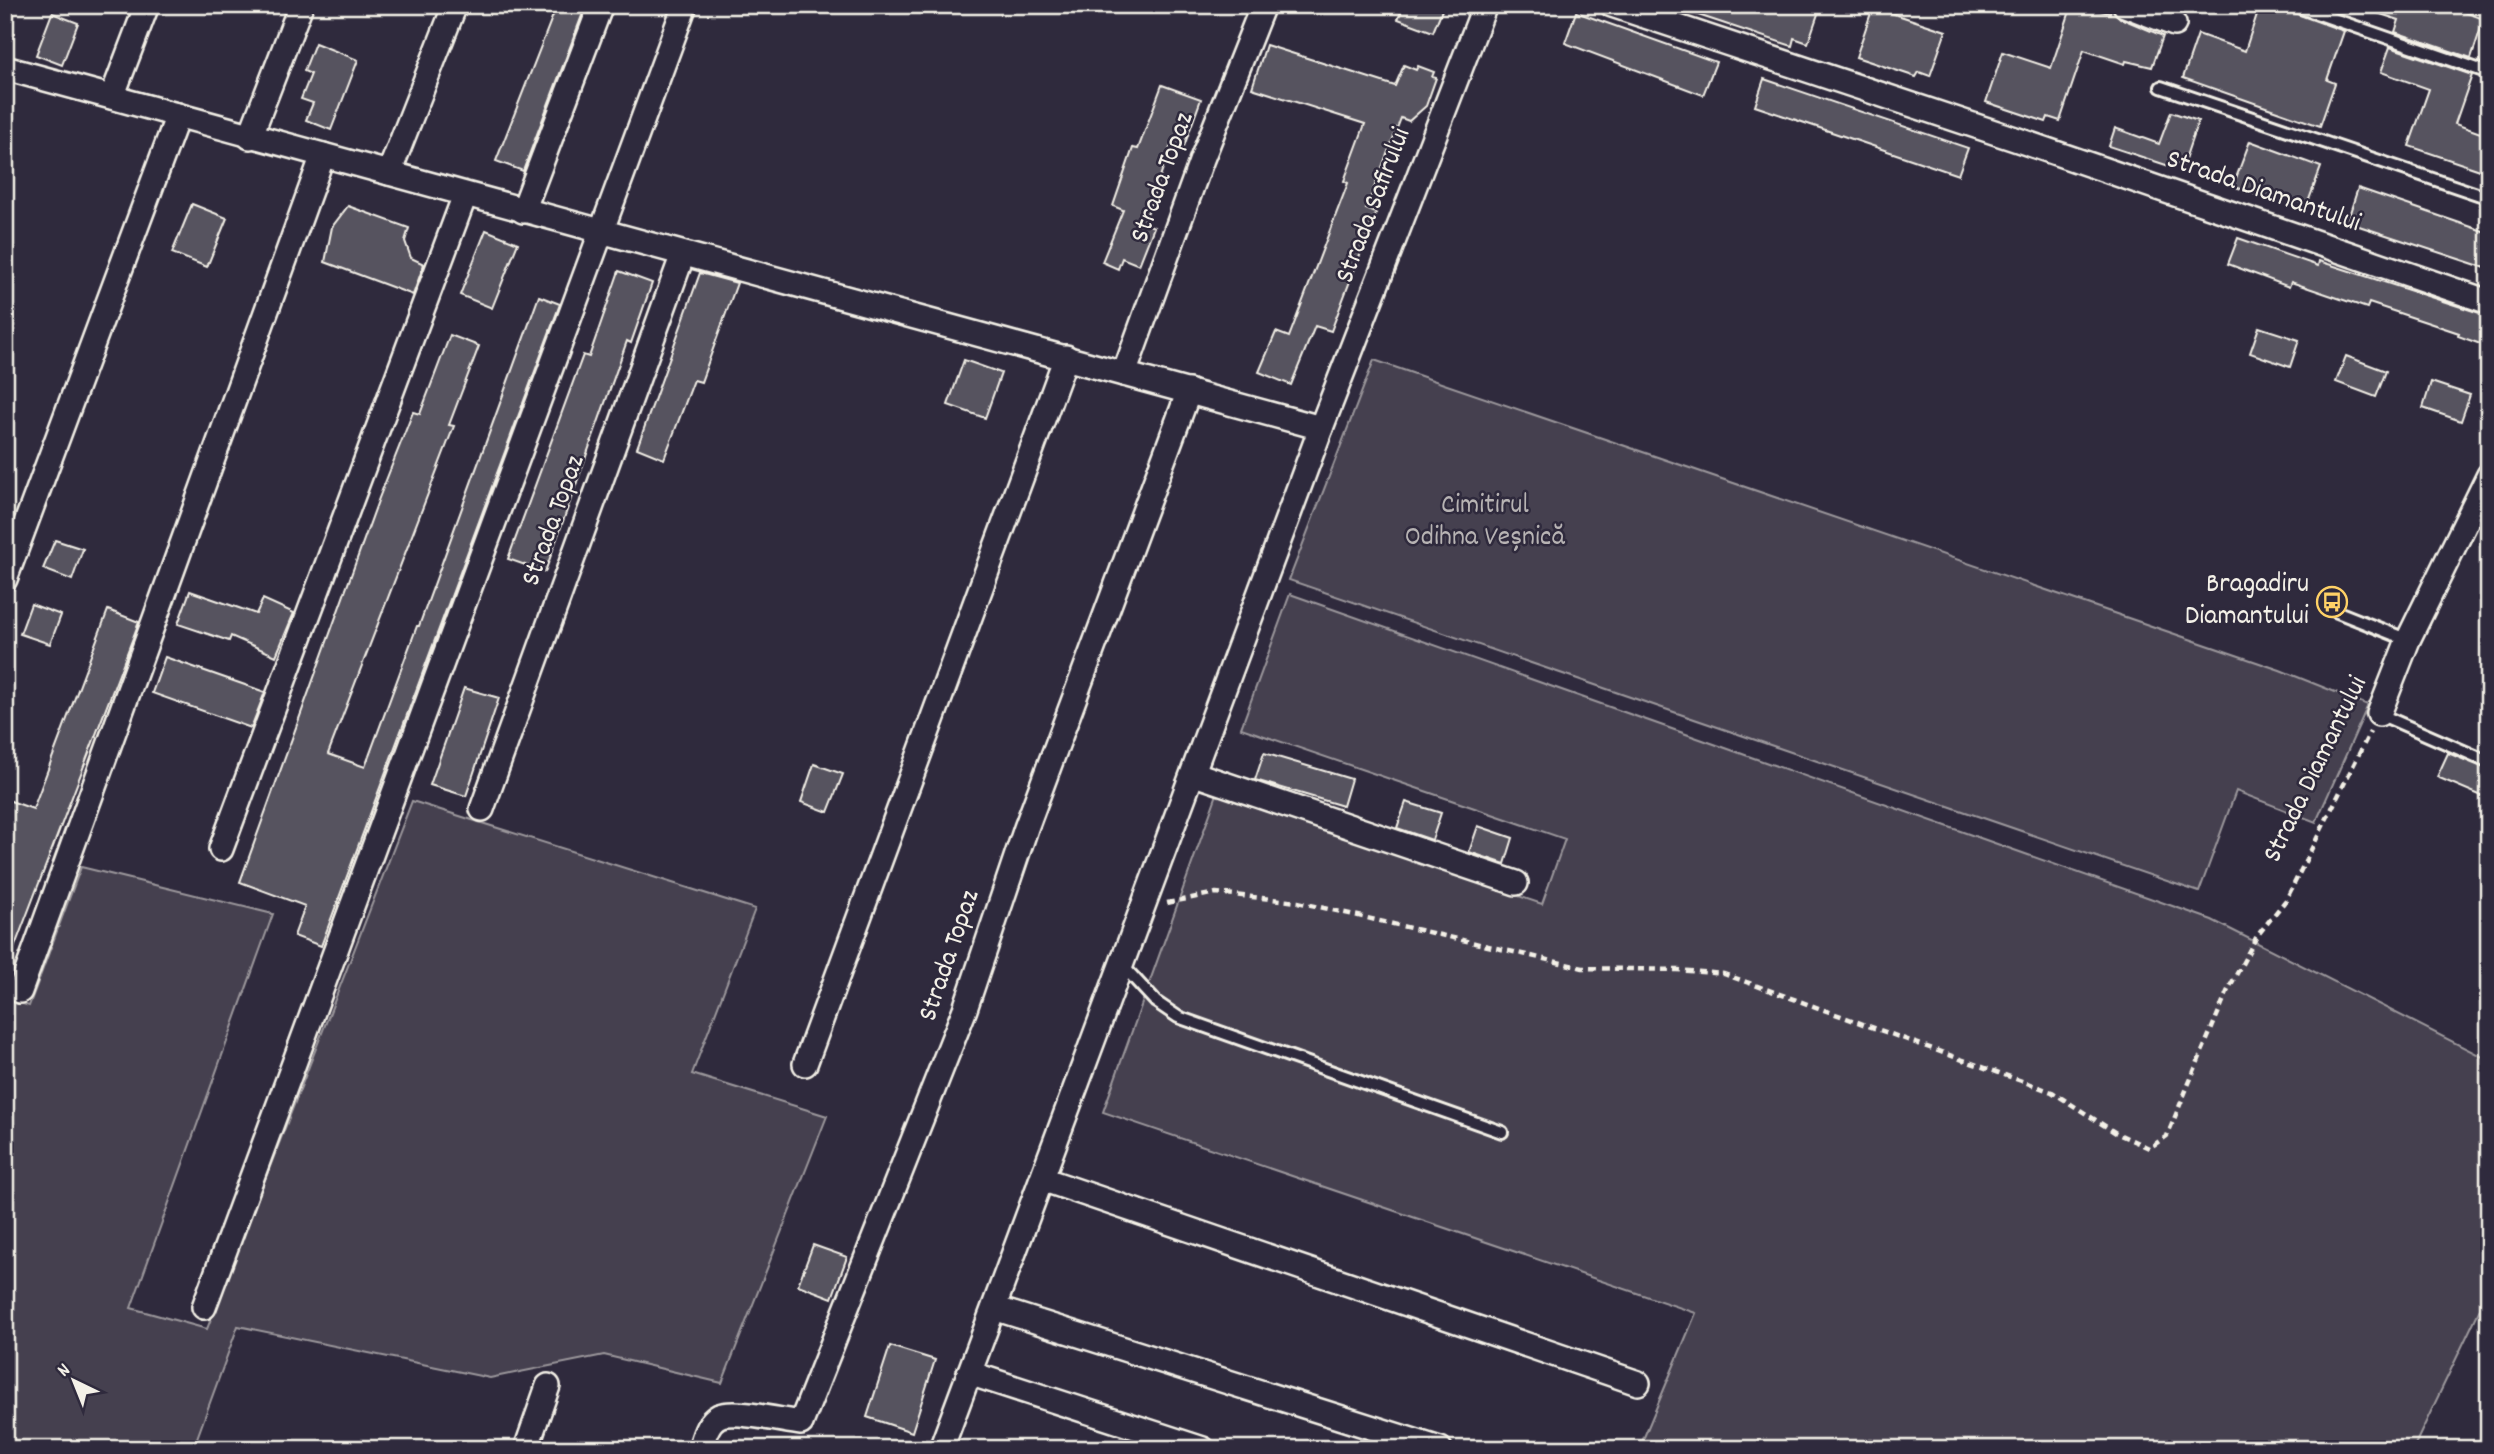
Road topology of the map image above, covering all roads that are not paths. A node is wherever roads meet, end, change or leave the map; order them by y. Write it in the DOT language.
graph roads {
  1 [pos="147,5"];
  2 [pos="301,5"];
  3 [pos="455,5"];
  4 [pos="601,5"];
  5 [pos="685,5"];
  6 [pos="1263,5"];
  7 [pos="1485,5"];
  8 [pos="1612,5"];
  9 [pos="2125,5"];
  10 [pos="2293,5"];
  11 [pos="2174,24"];
  12 [pos="5,68"];
  13 [pos="2489,73"];
  14 [pos="2161,87"];
  15 [pos="112,97"];
  16 [pos="178,115"];
  17 [pos="250,137"];
  18 [pos="323,155"];
  19 [pos="389,173"];
  20 [pos="465,195"];
  21 [pos="2489,198"];
  22 [pos="523,211"];
  23 [pos="601,232"];
  24 [pos="683,254"];
  25 [pos="2489,302"];
  26 [pos="1066,357"];
  27 [pos="1124,374"];
  28 [pos="1189,391"];
  29 [pos="1321,428"];
  30 [pos="2489,475"];
  31 [pos="5,579"];
  32 [pos="2335,611"];
  33 [pos="2408,640"];
  34 [pos="2379,714"];
  35 [pos="2489,762"];
  36 [pos="1195,774"];
  37 [pos="482,809"];
  38 [pos="221,849"];
  39 [pos="1516,883"];
  40 [pos="1122,964"];
  41 [pos="20,991"];
  42 [pos="805,1064"];
  43 [pos="1502,1132"];
  44 [pos="1042,1179"];
  45 [pos="204,1307"];
  46 [pos="994,1308"];
  47 [pos="970,1373"];
  48 [pos="1638,1383"];
  49 [pos="548,1386"];
  50 [pos="526,1449"];
  51 [pos="700,1449"];
  52 [pos="941,1449"];
  53 [pos="1203,1449"];
  54 [pos="1440,1449"];
  1 -- 15 [label="street"];
  2 -- 17 [label="street"];
  3 -- 19 [label="street"];
  4 -- 22 [label="street"];
  5 -- 23 [label="street"];
  6 -- 27 [label="street, Strada Topaz"];
  7 -- 29 [label="street, Strada Safirului"];
  8 -- 25 [label="street, Strada Diamantului"];
  9 -- 11 [label="street"];
  10 -- 13 [label="lane"];
  12 -- 15 [label="street"];
  14 -- 21 [label="lane"];
  15 -- 16 [label="street"];
  16 -- 17 [label="street"];
  16 -- 31 [label="street"];
  17 -- 18 [label="street"];
  18 -- 19 [label="street"];
  18 -- 41 [label="street"];
  19 -- 20 [label="street"];
  20 -- 22 [label="street"];
  20 -- 38 [label="street"];
  22 -- 23 [label="street"];
  23 -- 24 [label="street"];
  23 -- 45 [label="street"];
  24 -- 26 [label="street"];
  24 -- 37 [label="street, Strada Topaz"];
  26 -- 27 [label="street"];
  26 -- 42 [label="street"];
  27 -- 28 [label="street"];
  28 -- 29 [label="street"];
  28 -- 51 [label="street, Strada Topaz"];
  29 -- 36 [label="street, Strada Safirului"];
  30 -- 33 [label="street, Strada Diamantului"];
  32 -- 33 [label="lane"];
  33 -- 34 [label="street, Strada Diamantului"];
  34 -- 35 [label="lane"];
  36 -- 39 [label="street"];
  36 -- 40 [label="street, Strada Safirului"];
  40 -- 43 [label="lane"];
  40 -- 44 [label="street, Strada Safirului"];
  44 -- 46 [label="street, Strada Safirului"];
  44 -- 48 [label="street"];
  46 -- 47 [label="street, Strada Safirului"];
  46 -- 54 [label="street"];
  47 -- 52 [label="street, Strada Safirului"];
  47 -- 53 [label="street"];
  49 -- 50 [label="street"];
}
